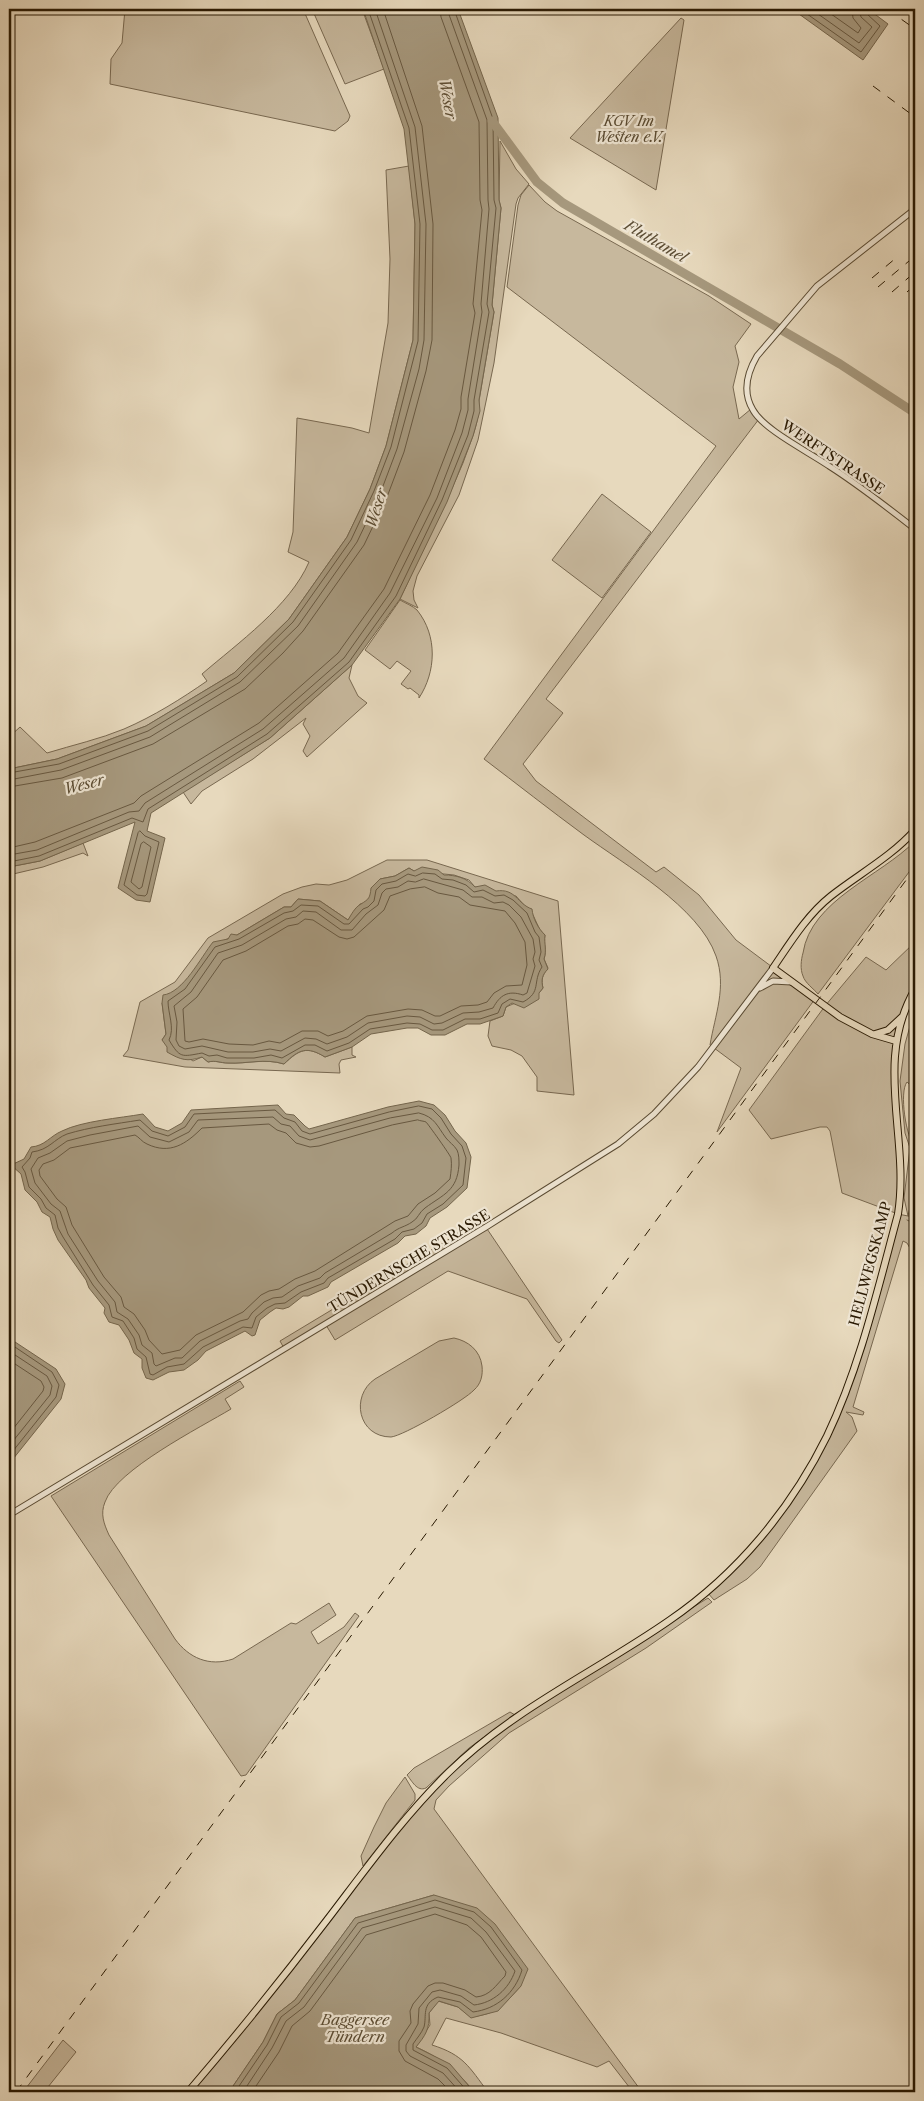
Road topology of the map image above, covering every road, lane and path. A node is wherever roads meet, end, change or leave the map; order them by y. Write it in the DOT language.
graph roads {
  1 [pos="915,209"];
  2 [pos="915,529"];
  3 [pos="915,830"];
  4 [pos="772,968"];
  5 [pos="791,982"];
  6 [pos="915,989"];
  7 [pos="753,993"];
  8 [pos="902,1016"];
  9 [pos="872,1034"];
  10 [pos="896,1040"];
  11 [pos="9,1515"];
  12 [pos="188,2092"];
  1 -- 2 [label="street, WERFTSTRASSE"];
  3 -- 4 [label="main road"];
  4 -- 5 [label="main road"];
  4 -- 7 [label="street, TÜNDERNSCHE STRASSE"];
  5 -- 7 [label="street"];
  5 -- 9 [label="main road"];
  6 -- 8 [label="main road"];
  7 -- 11 [label="street, TÜNDERNSCHE STRASSE"];
  8 -- 9 [label="main road"];
  8 -- 10 [label="main road, HELLWEGSKAMP"];
  9 -- 10 [label="main road"];
  10 -- 12 [label="main road, HELLWEGSKAMP"];
}
